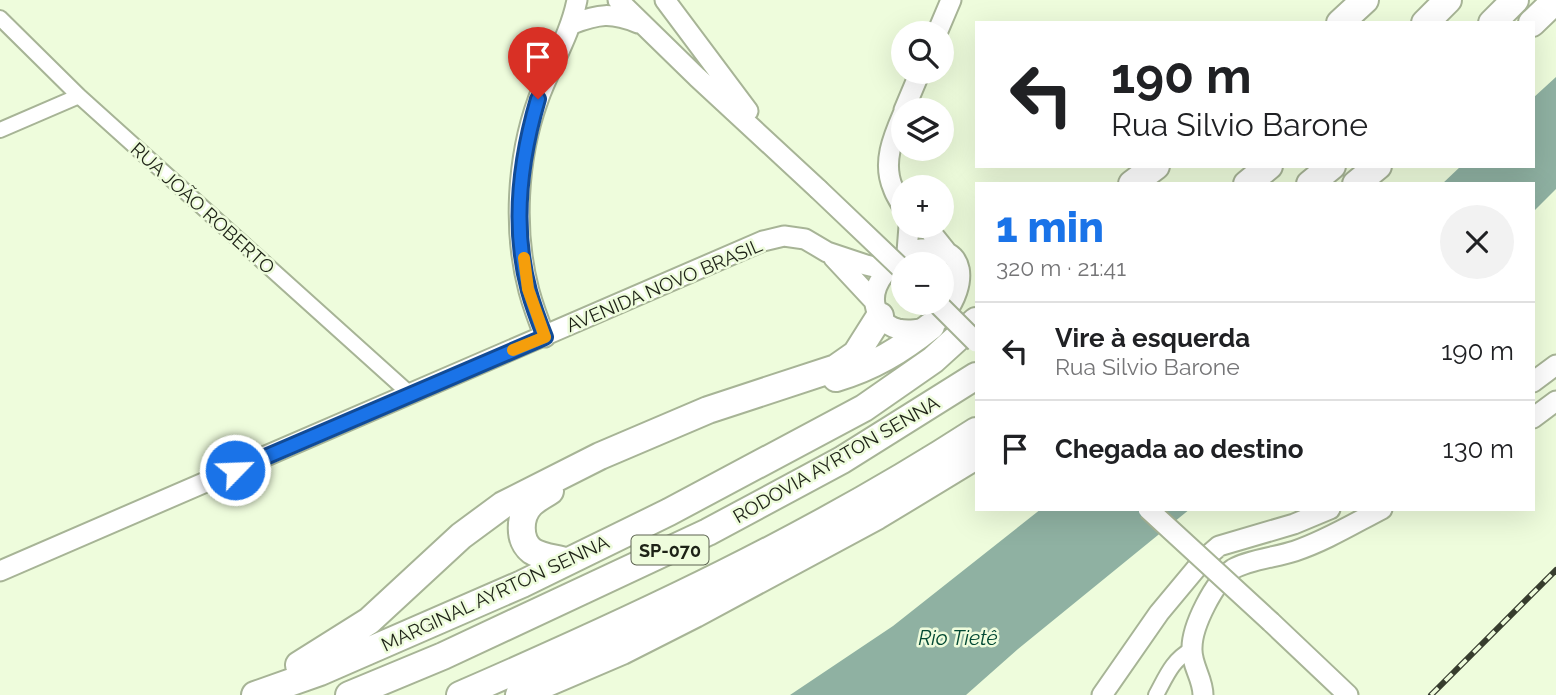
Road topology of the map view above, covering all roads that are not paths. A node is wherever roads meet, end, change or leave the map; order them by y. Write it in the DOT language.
graph roads {
  1 [pos="577,0"];
  2 [pos="618,0"];
  3 [pos="665,0"];
  4 [pos="951,0"];
  5 [pos="1365,0"];
  6 [pos="1448,0"];
  7 [pos="1515,0"];
  8 [pos="1556,0"];
  9 [pos="0,18"];
  10 [pos="942,21"];
  11 [pos="1342,21"];
  12 [pos="1427,21"];
  13 [pos="1494,21"];
  14 [pos="1534,21"];
  15 [pos="572,24"];
  16 [pos="645,26"];
  17 [pos="79,96"];
  18 [pos="0,130"];
  19 [pos="891,150"];
  20 [pos="784,156"];
  21 [pos="1153,168"];
  22 [pos="1267,168"];
  23 [pos="1330,168"];
  24 [pos="1376,168"];
  25 [pos="891,182"];
  26 [pos="1135,182"];
  27 [pos="1249,182"];
  28 [pos="1312,182"];
  29 [pos="1358,182"];
  30 [pos="936,238"];
  31 [pos="827,251"];
  32 [pos="946,251"];
  33 [pos="916,252"];
  34 [pos="891,256"];
  35 [pos="954,261"];
  36 [pos="891,264"];
  37 [pos="891,272"];
  38 [pos="954,296"];
  39 [pos="877,308"];
  40 [pos="933,315"];
  41 [pos="933,315"];
  42 [pos="936,315"];
  43 [pos="975,322"];
  44 [pos="545,337"];
  45 [pos="975,341"];
  46 [pos="1556,365"];
  47 [pos="975,377"];
  48 [pos="1535,381"];
  49 [pos="410,394"];
  50 [pos="1556,401"];
  51 [pos="1535,417"];
  52 [pos="975,432"];
  53 [pos="975,457"];
  54 [pos="1150,511"];
  55 [pos="1324,511"];
  56 [pos="1378,511"];
  57 [pos="565,561"];
  58 [pos="0,571"];
  59 [pos="1192,650"];
  60 [pos="253,695"];
  61 [pos="349,695"];
  62 [pos="460,695"];
  63 [pos="519,695"];
  64 [pos="1102,695"];
  65 [pos="1156,695"];
  66 [pos="1203,695"];
  67 [pos="1348,695"];
  1 -- 15 [label="street"];
  2 -- 16 [label="street"];
  3 -- 20 [label="street"];
  4 -- 10 [label="street"];
  5 -- 11 [label="highway"];
  6 -- 12 [label="highway"];
  7 -- 13 [label="highway"];
  8 -- 14 [label="highway"];
  9 -- 17 [label="street, RUA JOÃO ROBERTO"];
  15 -- 16 [label="street"];
  15 -- 44 [label="street"];
  16 -- 20 [label="street"];
  17 -- 18 [label="street"];
  17 -- 49 [label="street, RUA JOÃO ROBERTO"];
  19 -- 25 [label="street"];
  20 -- 34 [label="street, bridge"];
  21 -- 26 [label="highway"];
  22 -- 27 [label="highway"];
  23 -- 28 [label="highway"];
  24 -- 29 [label="highway"];
  30 -- 32 [label="street"];
  31 -- 36 [label="street, AVENIDA NOVO BRASIL"];
  31 -- 39 [label="street, AVENIDA NOVO BRASIL"];
  31 -- 44 [label="street, AVENIDA NOVO BRASIL"];
  32 -- 33 [label="street"];
  35 -- 38 [label="street"];
  37 -- 39 [label="street"];
  39 -- 40 [label="street"];
  39 -- 60 [label="highway"];
  41 -- 57 [label="highway"];
  42 -- 45 [label="street, bridge"];
  43 -- 57 [label="highway, MARGINAL AYRTON SENNA"];
  44 -- 49 [label="street, AVENIDA NOVO BRASIL"];
  46 -- 48 [label="street"];
  47 -- 61 [label="highway, RODOVIA AYRTON SENNA / SP-070"];
  49 -- 58 [label="street, AVENIDA NOVO BRASIL"];
  50 -- 51 [label="street"];
  52 -- 62 [label="highway, SP-070"];
  53 -- 63 [label="highway"];
  54 -- 67 [label="street, bridge"];
  55 -- 64 [label="street"];
  56 -- 59 [label="street"];
  57 -- 60 [label="highway, MARGINAL AYRTON SENNA"];
  59 -- 65 [label="street"];
  59 -- 66 [label="street"];
}
